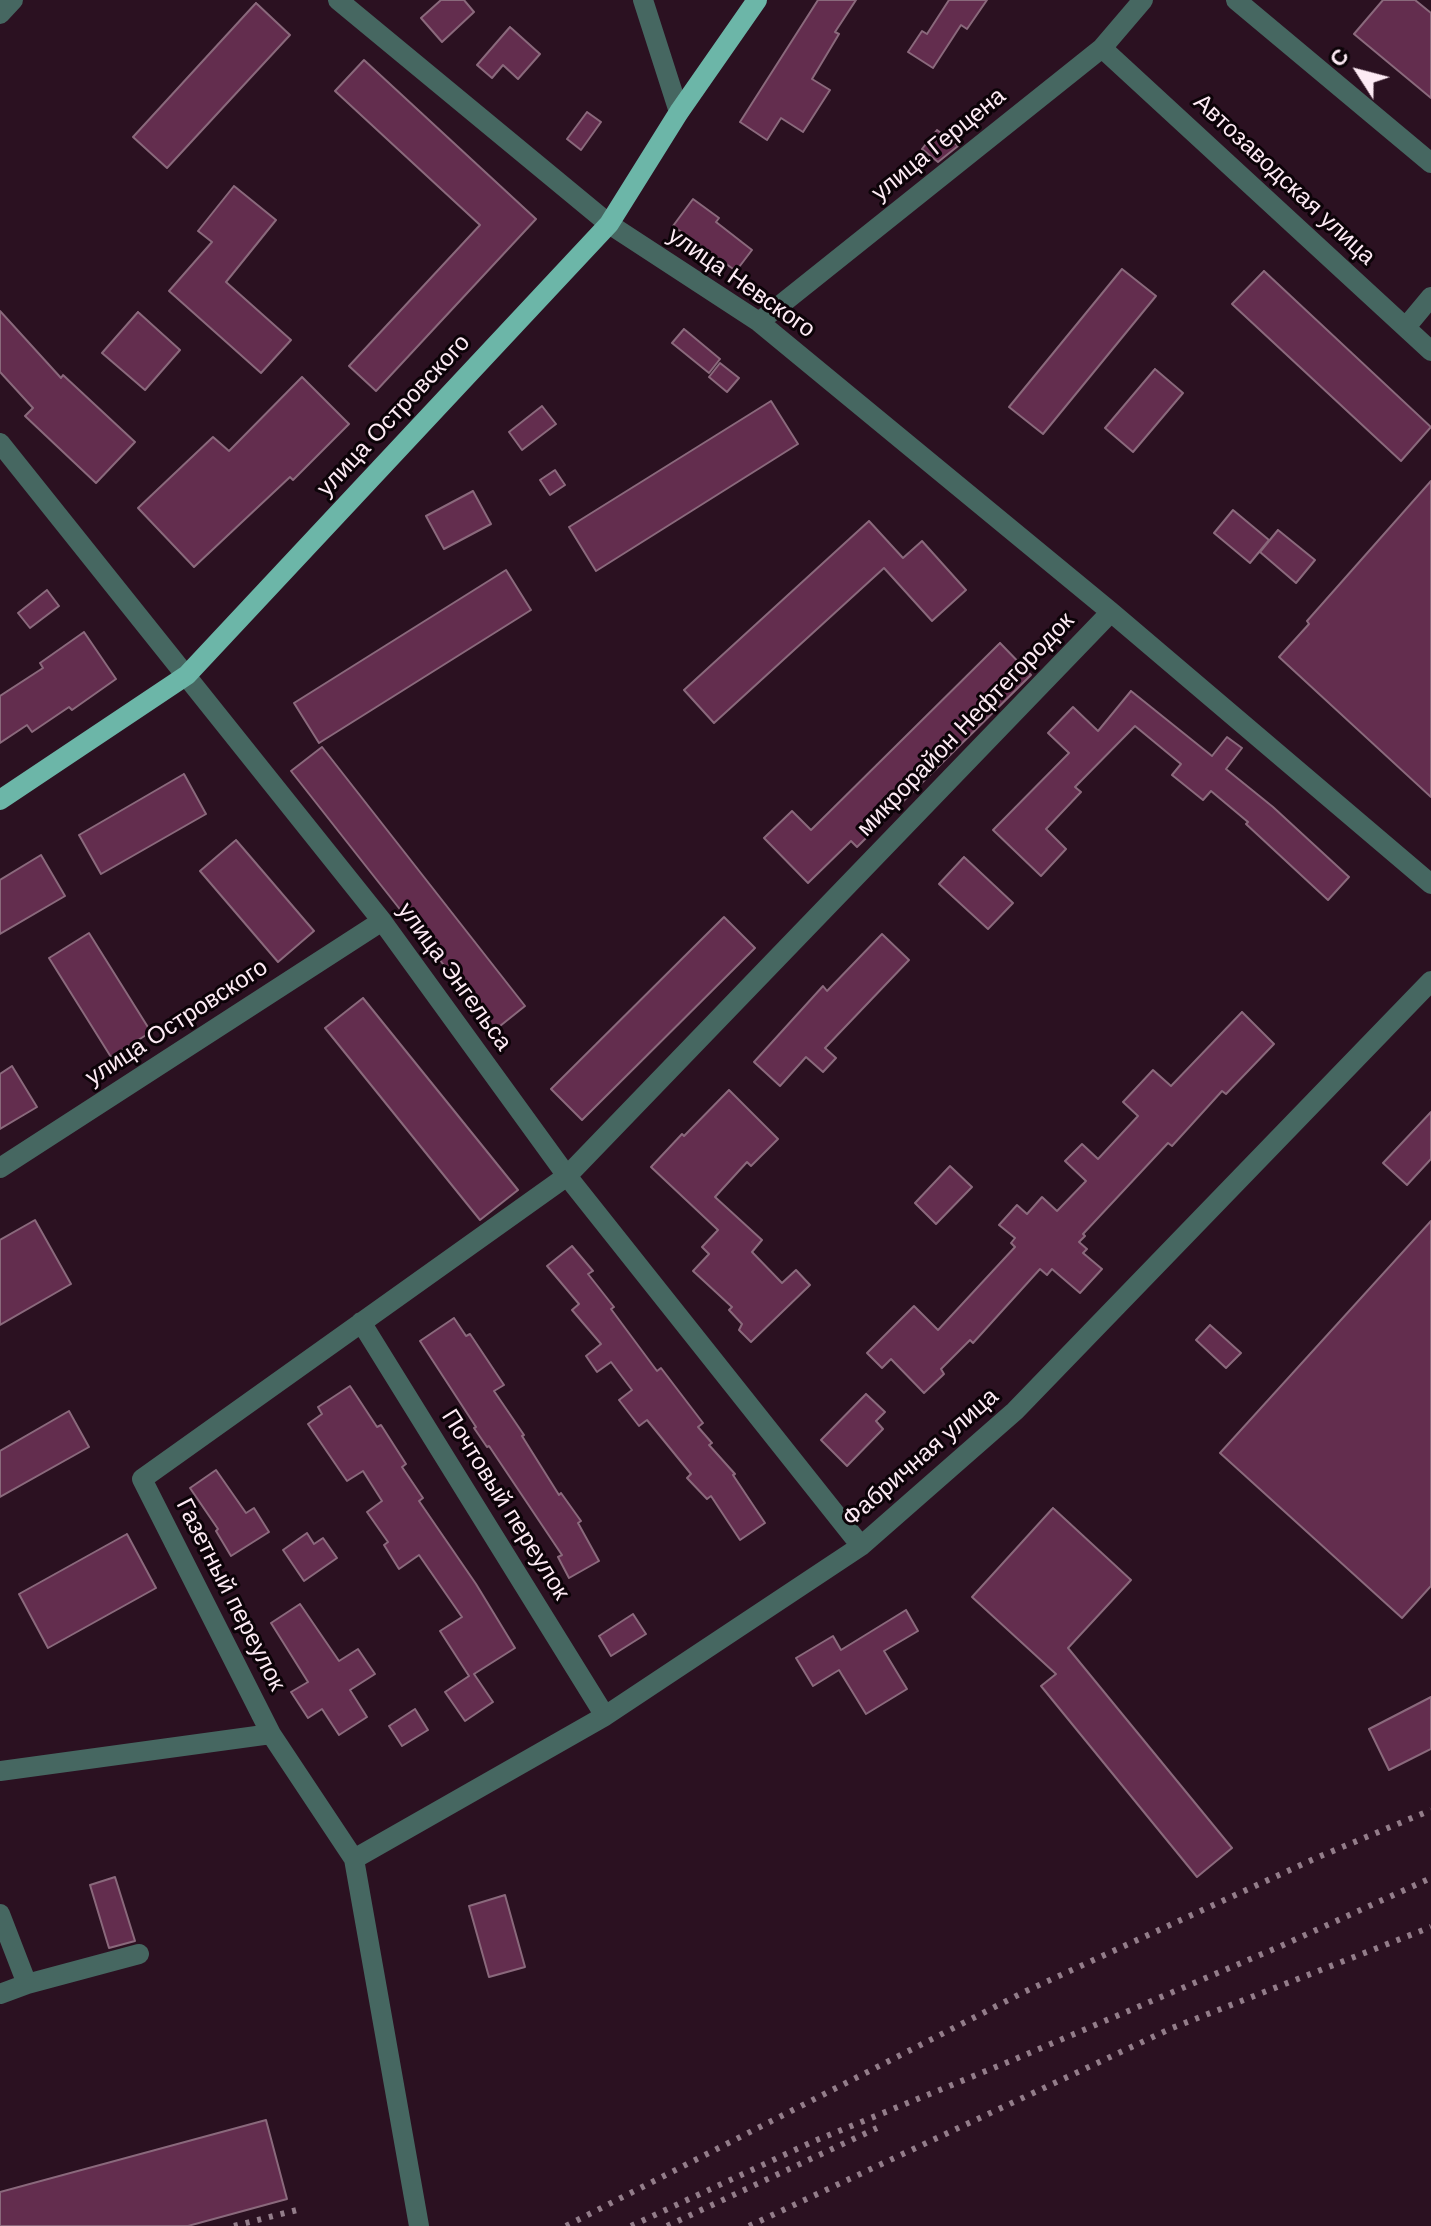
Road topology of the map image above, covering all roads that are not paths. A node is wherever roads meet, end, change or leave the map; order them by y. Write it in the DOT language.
graph roads {
  1 [pos="13,0"];
  2 [pos="338,0"];
  3 [pos="643,0"];
  4 [pos="757,0"];
  5 [pos="1143,0"];
  6 [pos="1236,0"];
  7 [pos="0,14"];
  8 [pos="1102,48"];
  9 [pos="679,112"];
  10 [pos="1431,163"];
  11 [pos="609,224"];
  12 [pos="1431,297"];
  13 [pos="759,322"];
  14 [pos="1406,327"];
  15 [pos="1431,351"];
  16 [pos="0,443"];
  17 [pos="1111,612"];
  18 [pos="187,675"];
  19 [pos="0,800"];
  20 [pos="1431,884"];
  21 [pos="382,921"];
  22 [pos="1431,981"];
  23 [pos="0,1168"];
  24 [pos="567,1176"];
  25 [pos="361,1322"];
  26 [pos="142,1479"];
  27 [pos="861,1546"];
  28 [pos="605,1716"];
  29 [pos="271,1734"];
  30 [pos="0,1771"];
  31 [pos="354,1859"];
  32 [pos="0,1914"];
  33 [pos="139,1954"];
  34 [pos="27,1984"];
  35 [pos="0,1994"];
  36 [pos="419,2226"];
  1 -- 7 [label="street"];
  2 -- 11 [label="street, улица Невского"];
  3 -- 9 [label="street"];
  4 -- 9 [label="main road, улица Островского"];
  5 -- 8 [label="street, улица Герцена"];
  6 -- 10 [label="street"];
  8 -- 13 [label="street, улица Герцена"];
  8 -- 14 [label="street, Автозаводская улица"];
  9 -- 11 [label="main road, улица Островского"];
  11 -- 13 [label="street, улица Невского"];
  11 -- 18 [label="main road, улица Островского"];
  12 -- 14 [label="street"];
  13 -- 17 [label="street, улица Невского"];
  14 -- 15 [label="street, Автозаводская улица"];
  16 -- 18 [label="street, улица Энгельса"];
  17 -- 20 [label="street, микрорайон Нефтегородок"];
  17 -- 24 [label="street, микрорайон Нефтегородок"];
  18 -- 19 [label="main road, улица Островского"];
  18 -- 21 [label="street, улица Энгельса"];
  21 -- 23 [label="street, улица Островского"];
  21 -- 24 [label="street, улица Энгельса"];
  22 -- 27 [label="street, Фабричная улица"];
  24 -- 25 [label="street, микрорайон Нефтегородок"];
  24 -- 27 [label="street, улица Энгельса"];
  25 -- 26 [label="street, микрорайон Нефтегородок"];
  25 -- 28 [label="street, Почтовый переулок"];
  26 -- 29 [label="street, Газетный переулок"];
  27 -- 28 [label="street, Фабричная улица"];
  28 -- 31 [label="street, Фабричная улица"];
  29 -- 30 [label="street"];
  29 -- 31 [label="street, Газетный переулок"];
  31 -- 36 [label="street"];
  32 -- 34 [label="street"];
  33 -- 34 [label="street"];
  34 -- 35 [label="street"];
}
